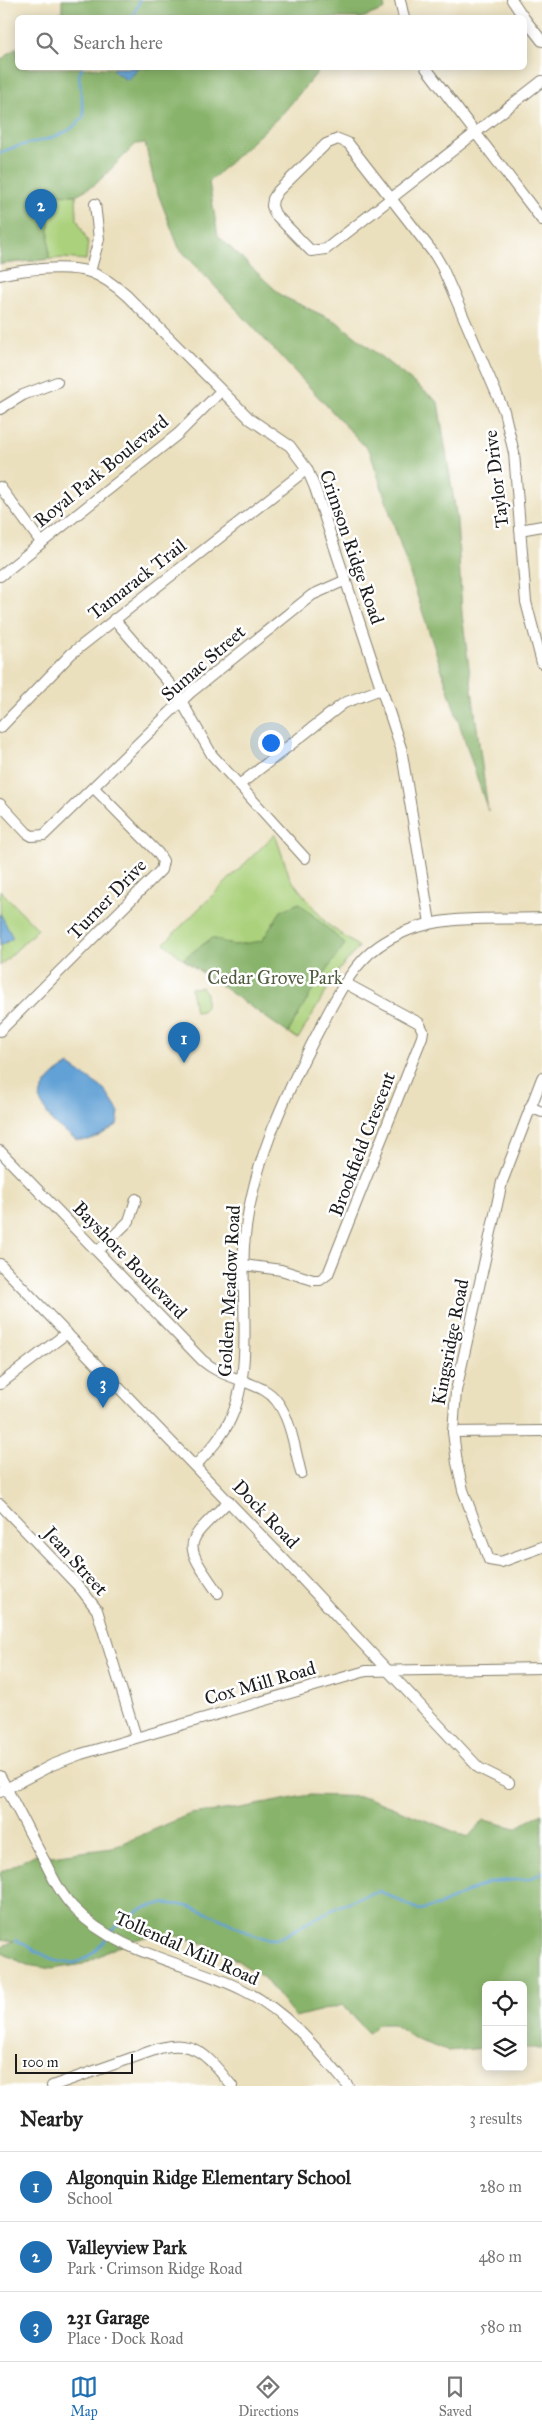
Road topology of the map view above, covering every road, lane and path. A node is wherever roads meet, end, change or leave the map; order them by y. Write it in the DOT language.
graph roads {
  1 [pos="400,0"];
  2 [pos="512,0"];
  3 [pos="403,15"];
  4 [pos="522,15"];
  5 [pos="527,22"];
  6 [pos="542,41"];
  7 [pos="428,70"];
  8 [pos="542,81"];
  9 [pos="476,132"];
  10 [pos="392,199"];
  11 [pos="95,204"];
  12 [pos="541,217"];
  13 [pos="90,272"];
  14 [pos="0,275"];
  15 [pos="56,382"];
  16 [pos="221,391"];
  17 [pos="0,409"];
  18 [pos="307,469"];
  19 [pos="0,487"];
  20 [pos="542,526"];
  21 [pos="520,530"];
  22 [pos="41,542"];
  23 [pos="0,576"];
  24 [pos="346,580"];
  25 [pos="114,619"];
  26 [pos="542,663"];
  27 [pos="381,689"];
  28 [pos="181,702"];
  29 [pos="0,728"];
  30 [pos="239,785"];
  31 [pos="94,788"];
  32 [pos="0,804"];
  33 [pos="305,858"];
  34 [pos="542,918"];
  35 [pos="430,923"];
  36 [pos="345,983"];
  37 [pos="0,1031"];
  38 [pos="542,1078"];
  39 [pos="530,1107"];
  40 [pos="542,1112"];
  41 [pos="0,1151"];
  42 [pos="136,1199"];
  43 [pos="98,1252"];
  44 [pos="0,1264"];
  45 [pos="244,1265"];
  46 [pos="67,1333"];
  47 [pos="242,1382"];
  48 [pos="0,1384"];
  49 [pos="542,1431"];
  50 [pos="453,1432"];
  51 [pos="195,1466"];
  52 [pos="301,1474"];
  53 [pos="229,1501"];
  54 [pos="0,1504"];
  55 [pos="542,1547"];
  56 [pos="218,1592"];
  57 [pos="542,1668"];
  58 [pos="389,1673"];
  59 [pos="136,1737"];
  60 [pos="0,1776"];
  61 [pos="509,1783"];
  62 [pos="3,1790"];
  63 [pos="52,2086"];
  64 [pos="232,2086"];
  65 [pos="348,2086"];
  1 -- 3 [label="street"];
  2 -- 4 [label="street"];
  5 -- 6 [label="street"];
  7 -- 9 [label="street"];
  8 -- 9 [label="street"];
  9 -- 10 [label="street"];
  9 -- 12 [label="street"];
  10 -- 10 [label="street"];
  10 -- 21 [label="street, Taylor Drive"];
  11 -- 13 [label="street"];
  13 -- 14 [label="street, Crimson Ridge Road"];
  13 -- 16 [label="street, Crimson Ridge Road"];
  15 -- 17 [label="street"];
  16 -- 18 [label="street, Crimson Ridge Road"];
  16 -- 22 [label="street, Royal Park Boulevard"];
  18 -- 24 [label="street, Crimson Ridge Road"];
  18 -- 25 [label="street, Tamarack Trail"];
  19 -- 22 [label="street"];
  20 -- 21 [label="street"];
  21 -- 26 [label="street, Taylor Drive"];
  22 -- 23 [label="street, Royal Park Boulevard"];
  24 -- 27 [label="street, Crimson Ridge Road"];
  24 -- 28 [label="street, Sumac Street"];
  25 -- 28 [label="street"];
  25 -- 29 [label="street, Tamarack Trail"];
  27 -- 30 [label="street"];
  27 -- 35 [label="street, Crimson Ridge Road"];
  28 -- 30 [label="street"];
  28 -- 31 [label="street, Sumac Street"];
  30 -- 33 [label="street"];
  31 -- 32 [label="street"];
  31 -- 37 [label="street, Turner Drive"];
  34 -- 35 [label="street, Golden Meadow Road"];
  35 -- 36 [label="street, Golden Meadow Road"];
  36 -- 45 [label="street, Golden Meadow Road"];
  36 -- 45 [label="street, Brookfield Crescent"];
  38 -- 39 [label="street, Kingsridge Road"];
  39 -- 40 [label="street"];
  39 -- 50 [label="street, Kingsridge Road"];
  41 -- 43 [label="street, Bayshore Boulevard"];
  42 -- 43 [label="street"];
  43 -- 47 [label="street, Bayshore Boulevard"];
  44 -- 46 [label="street, Dock Road"];
  45 -- 47 [label="street, Golden Meadow Road"];
  46 -- 48 [label="street"];
  46 -- 51 [label="street, Dock Road"];
  47 -- 51 [label="street, Golden Meadow Road"];
  47 -- 52 [label="street, Bayshore Boulevard"];
  49 -- 50 [label="street"];
  50 -- 55 [label="street, Kingsridge Road"];
  51 -- 53 [label="street, Dock Road"];
  53 -- 56 [label="street"];
  53 -- 58 [label="street, Dock Road"];
  54 -- 59 [label="street, Jean Street"];
  57 -- 58 [label="street, Cox Mill Road"];
  58 -- 59 [label="street, Cox Mill Road"];
  58 -- 61 [label="street, Dock Road"];
  59 -- 62 [label="street, Cox Mill Road"];
  60 -- 62 [label="street, Tollendal Mill Road"];
  62 -- 65 [label="street, Tollendal Mill Road"];
  63 -- 64 [label="street"];
}
